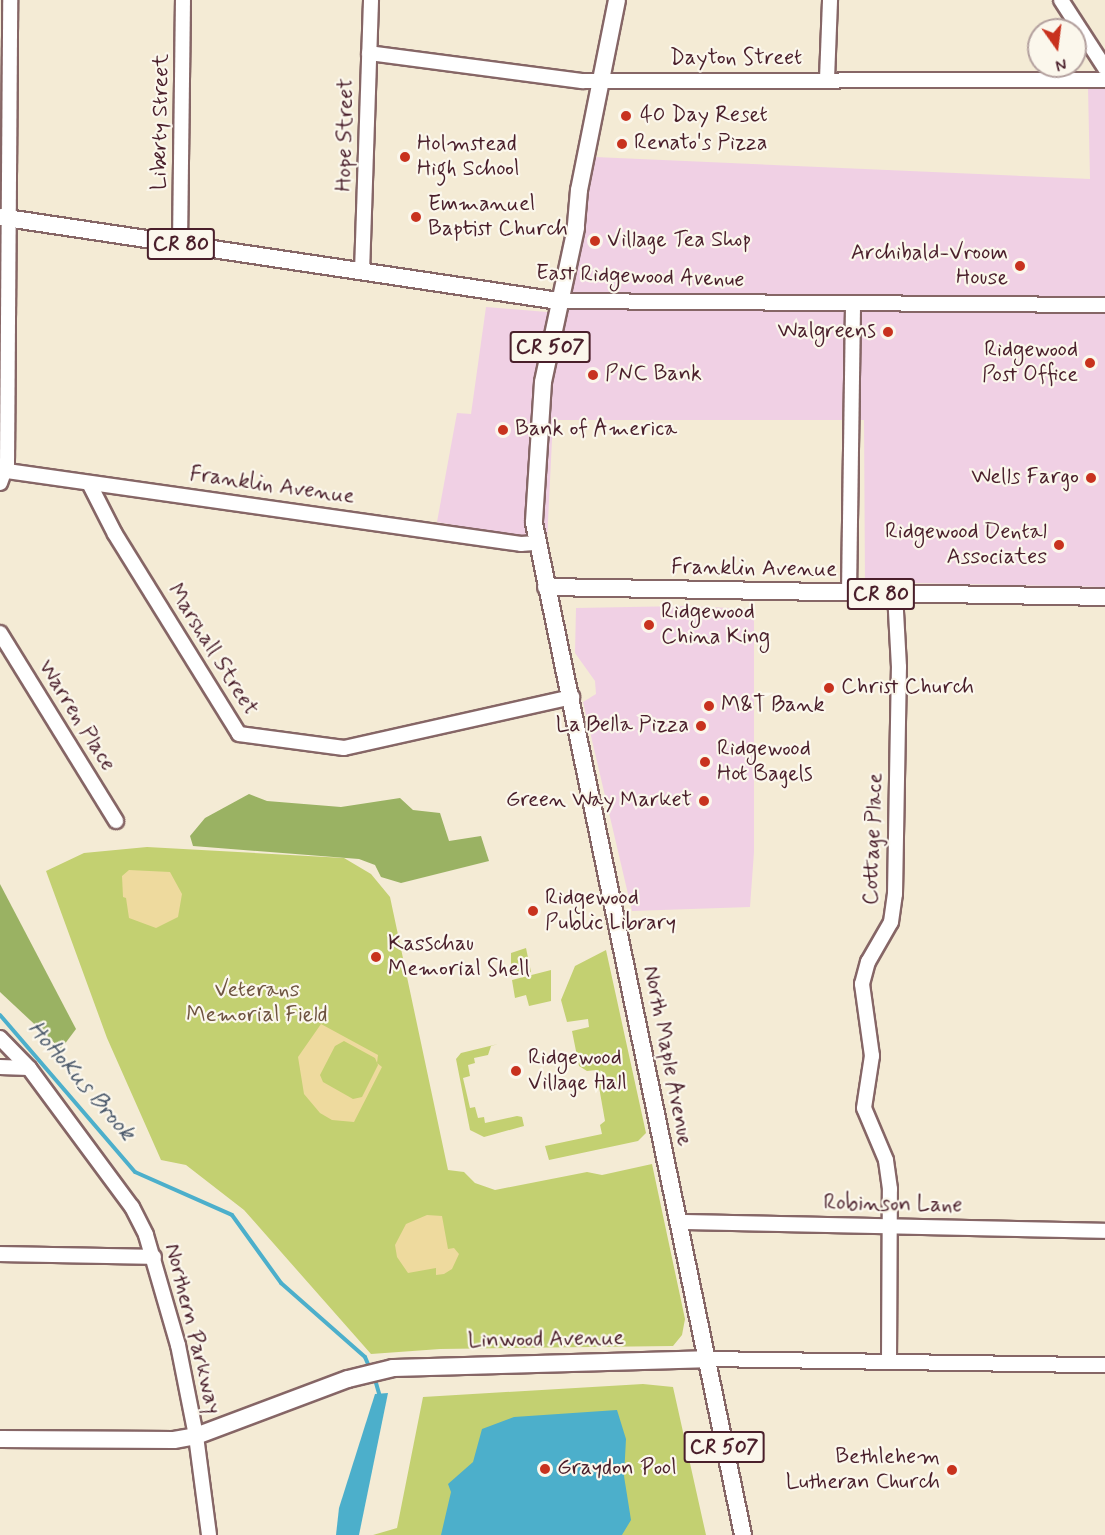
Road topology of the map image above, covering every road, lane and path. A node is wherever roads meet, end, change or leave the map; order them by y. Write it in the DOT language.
graph roads {
  1 [pos="10,0"];
  2 [pos="183,0"];
  3 [pos="370,0"];
  4 [pos="616,0"];
  5 [pos="830,0"];
  6 [pos="1061,0"];
  7 [pos="5,23"];
  8 [pos="369,53"];
  9 [pos="1105,68"];
  10 [pos="827,79"];
  11 [pos="1105,80"];
  12 [pos="599,81"];
  13 [pos="4,218"];
  14 [pos="180,244"];
  15 [pos="362,272"];
  16 [pos="559,301"];
  17 [pos="853,304"];
  18 [pos="1105,305"];
  19 [pos="2,475"];
  20 [pos="89,483"];
  21 [pos="537,543"];
  22 [pos="546,587"];
  23 [pos="849,593"];
  24 [pos="895,594"];
  25 [pos="1105,597"];
  26 [pos="0,633"];
  27 [pos="572,697"];
  28 [pos="116,821"];
  29 [pos="0,1038"];
  30 [pos="0,1067"];
  31 [pos="29,1068"];
  32 [pos="680,1222"];
  33 [pos="890,1226"];
  34 [pos="1105,1231"];
  35 [pos="0,1254"];
  36 [pos="154,1257"];
  37 [pos="706,1359"];
  38 [pos="890,1361"];
  39 [pos="1105,1365"];
  40 [pos="196,1436"];
  41 [pos="0,1439"];
  42 [pos="209,1535"];
  43 [pos="743,1535"];
  1 -- 7 [label="street"];
  2 -- 14 [label="street, Liberty Street"];
  3 -- 8 [label="street, Hope Street"];
  4 -- 12 [label="main road, CR 507"];
  5 -- 10 [label="street"];
  6 -- 9 [label="street"];
  7 -- 13 [label="street"];
  8 -- 12 [label="street, Dayton Street"];
  8 -- 15 [label="street, Hope Street"];
  10 -- 11 [label="street, Dayton Street"];
  10 -- 12 [label="street, Dayton Street"];
  12 -- 16 [label="main road, CR 507"];
  13 -- 14 [label="main road, East Ridgewood Avenue / CR 80"];
  13 -- 19 [label="street"];
  14 -- 15 [label="main road, East Ridgewood Avenue / CR 80"];
  15 -- 16 [label="main road, East Ridgewood Avenue / CR 80"];
  16 -- 17 [label="street, East Ridgewood Avenue"];
  16 -- 21 [label="main road, North Maple Avenue / CR 507"];
  17 -- 18 [label="street, East Ridgewood Avenue"];
  17 -- 23 [label="street"];
  19 -- 20 [label="street, Franklin Avenue"];
  20 -- 21 [label="street, Franklin Avenue"];
  20 -- 27 [label="street, Marshall Street"];
  21 -- 22 [label="main road, North Maple Avenue / CR 507"];
  22 -- 23 [label="main road, Franklin Avenue / CR 80"];
  22 -- 27 [label="main road, North Maple Avenue / CR 507"];
  23 -- 24 [label="main road, Franklin Avenue / CR 80"];
  24 -- 25 [label="main road, Franklin Avenue / CR 80"];
  24 -- 33 [label="street, Cottage Place"];
  26 -- 28 [label="street, Warren Place"];
  27 -- 32 [label="main road, North Maple Avenue / CR 507"];
  29 -- 31 [label="street, Northern Parkway"];
  30 -- 31 [label="street"];
  31 -- 36 [label="street, Northern Parkway"];
  32 -- 33 [label="street, Robinson Lane"];
  32 -- 37 [label="main road, North Maple Avenue / CR 507"];
  33 -- 34 [label="street, Robinson Lane"];
  33 -- 38 [label="street, Cottage Place"];
  35 -- 36 [label="street"];
  36 -- 40 [label="street, Northern Parkway"];
  37 -- 38 [label="street, Linwood Avenue"];
  37 -- 40 [label="main road, Linwood Avenue"];
  37 -- 43 [label="main road, North Maple Avenue / CR 507"];
  38 -- 39 [label="street, Linwood Avenue"];
  40 -- 41 [label="main road, Linwood Avenue"];
  40 -- 42 [label="street, Northern Parkway"];
}
